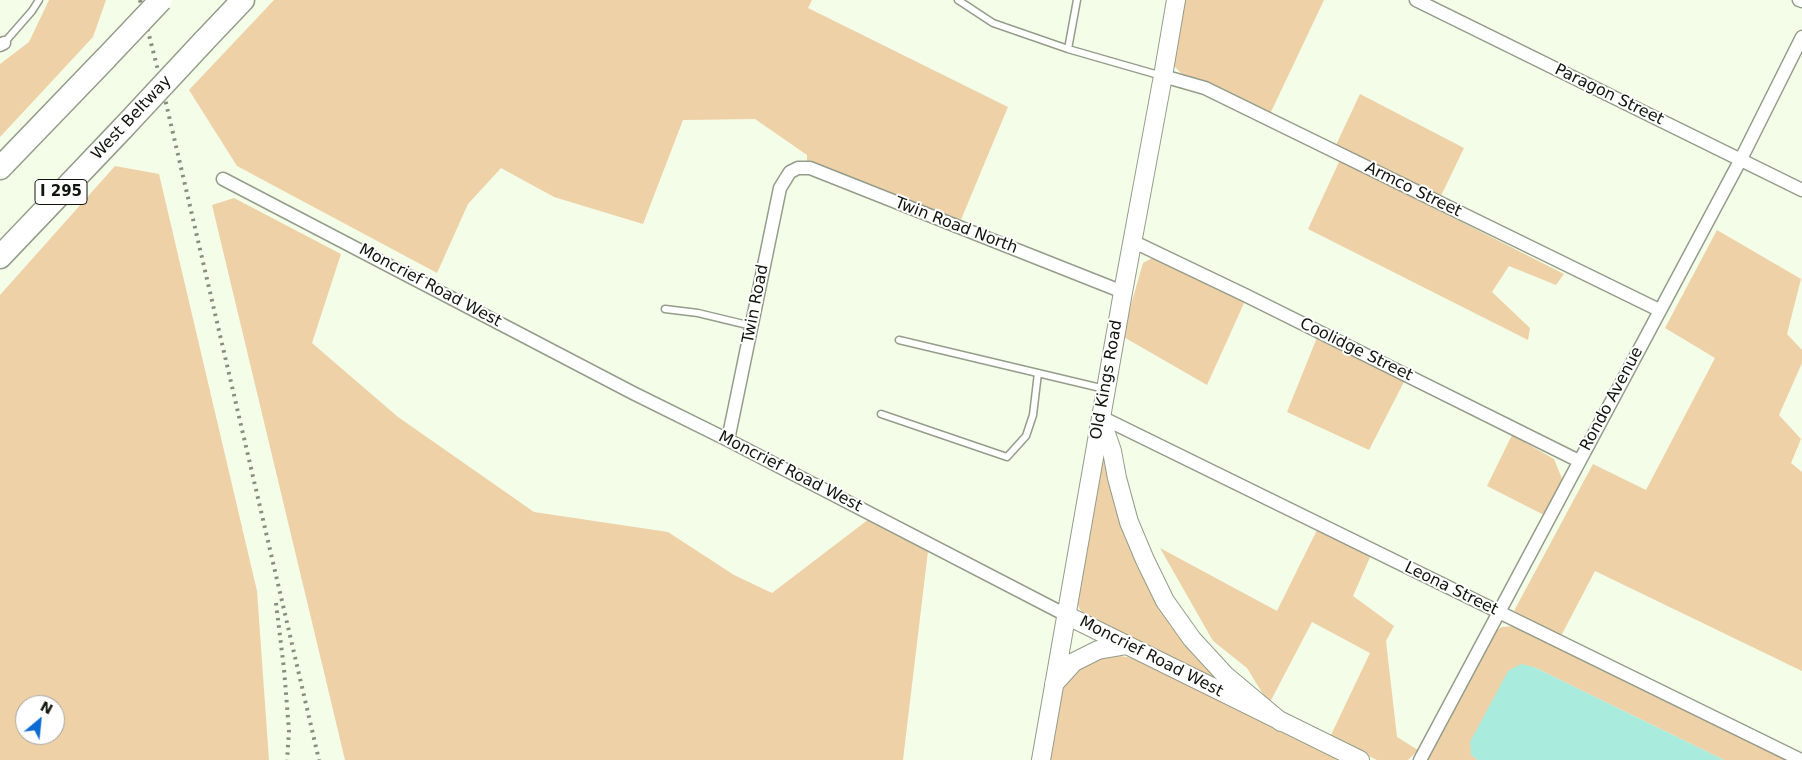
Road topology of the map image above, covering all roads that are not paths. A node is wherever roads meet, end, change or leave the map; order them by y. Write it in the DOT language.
graph roads {
  1 [pos="39,0"];
  2 [pos="161,0"];
  3 [pos="243,0"];
  4 [pos="958,0"];
  5 [pos="1077,0"];
  6 [pos="1176,0"];
  7 [pos="1416,0"];
  8 [pos="1802,38"];
  9 [pos="2,44"];
  10 [pos="1068,49"];
  11 [pos="1163,76"];
  12 [pos="1740,159"];
  13 [pos="0,168"];
  14 [pos="790,172"];
  15 [pos="223,179"];
  16 [pos="1802,190"];
  17 [pos="1132,241"];
  18 [pos="0,257"];
  19 [pos="1122,292"];
  20 [pos="665,309"];
  21 [pos="1659,310"];
  22 [pos="752,326"];
  23 [pos="899,340"];
  24 [pos="1038,373"];
  25 [pos="1106,389"];
  26 [pos="881,414"];
  27 [pos="1101,417"];
  28 [pos="728,440"];
  29 [pos="1579,461"];
  30 [pos="1499,613"];
  31 [pos="1066,615"];
  32 [pos="1127,645"];
  33 [pos="1054,685"];
  34 [pos="1280,722"];
  35 [pos="1041,760"];
  36 [pos="1360,760"];
  37 [pos="1420,760"];
  38 [pos="1801,760"];
  1 -- 9 [label="lane"];
  2 -- 13 [label="highway, bridge"];
  3 -- 18 [label="highway, West Beltway / I 295, bridge"];
  4 -- 10 [label="lane"];
  5 -- 10 [label="lane"];
  6 -- 11 [label="street, Old Kings Road"];
  7 -- 12 [label="street, Paragon Street"];
  8 -- 12 [label="street, Rondo Avenue"];
  10 -- 11 [label="lane"];
  11 -- 17 [label="street, Old Kings Road"];
  11 -- 21 [label="street, Armco Street"];
  12 -- 16 [label="street, Paragon Street"];
  12 -- 21 [label="street, Rondo Avenue"];
  14 -- 19 [label="street, Twin Road North"];
  14 -- 22 [label="street, Twin Road"];
  15 -- 28 [label="street, Moncrief Road West"];
  17 -- 19 [label="street, Old Kings Road"];
  17 -- 29 [label="street, Coolidge Street"];
  19 -- 25 [label="street, Old Kings Road"];
  20 -- 22 [label="lane"];
  21 -- 29 [label="street, Rondo Avenue"];
  22 -- 28 [label="street, Twin Road"];
  23 -- 24 [label="lane"];
  24 -- 25 [label="lane"];
  24 -- 26 [label="lane"];
  25 -- 27 [label="street, Old Kings Road"];
  27 -- 30 [label="street, Leona Street"];
  27 -- 31 [label="street, Old Kings Road"];
  27 -- 34 [label="street"];
  28 -- 31 [label="street, Moncrief Road West"];
  29 -- 30 [label="street, Rondo Avenue"];
  30 -- 37 [label="street, Rondo Avenue"];
  30 -- 38 [label="street, Leona Street"];
  31 -- 32 [label="street, Moncrief Road West"];
  31 -- 33 [label="street, Old Kings Road"];
  32 -- 33 [label="street"];
  32 -- 34 [label="street, Moncrief Road West"];
  33 -- 35 [label="street, Old Kings Road"];
  34 -- 36 [label="street, Moncrief Road West"];
}
